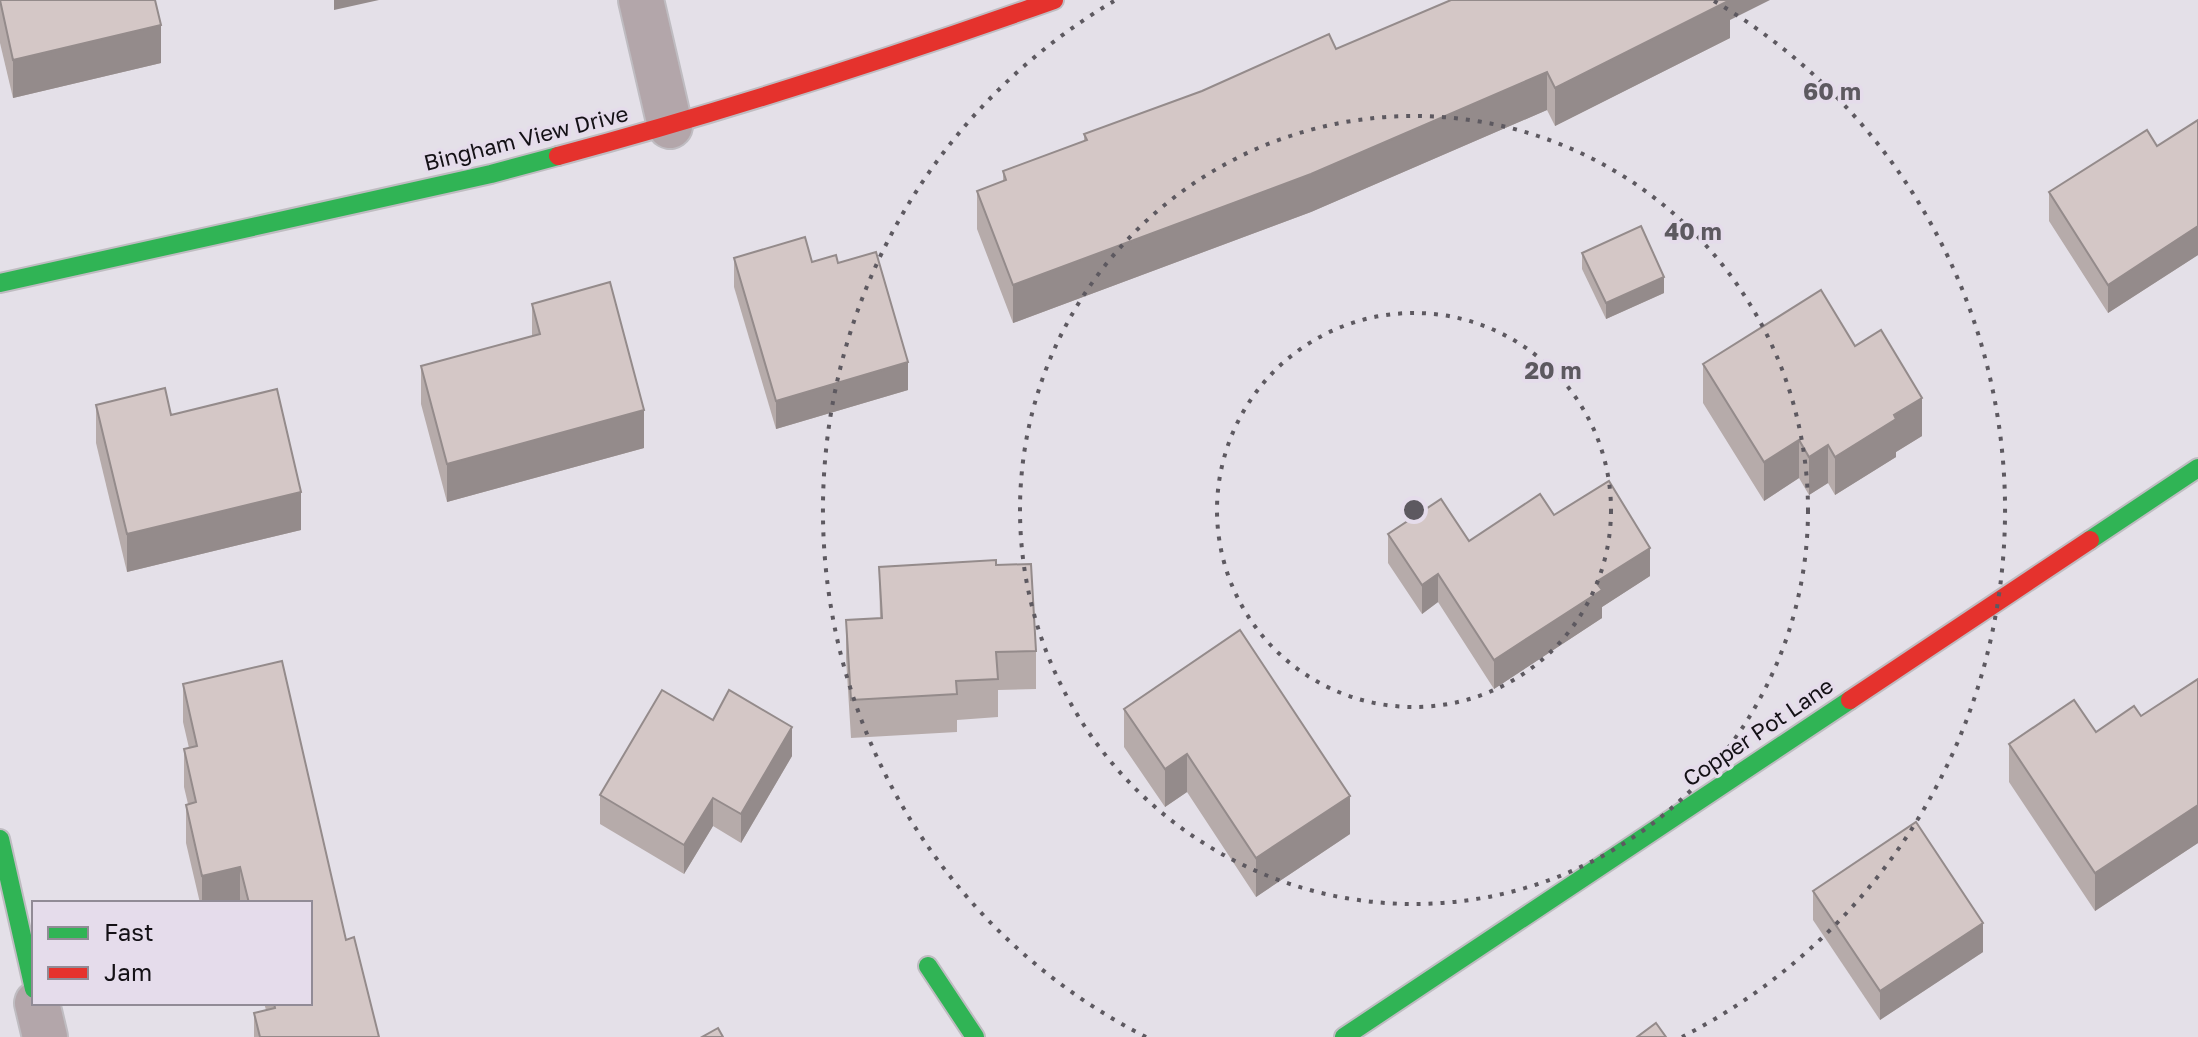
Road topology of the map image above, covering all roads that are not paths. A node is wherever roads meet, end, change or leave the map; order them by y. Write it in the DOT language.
graph roads {
  1 [pos="641,0"];
  2 [pos="1054,0"];
  3 [pos="670,126"];
  4 [pos="0,283"];
  5 [pos="2198,468"];
  6 [pos="0,839"];
  7 [pos="928,966"];
  8 [pos="32,980"];
  9 [pos="37,1005"];
  10 [pos="45,1037"];
  11 [pos="975,1037"];
  12 [pos="1344,1037"];
  1 -- 3 [label="street"];
  2 -- 3 [label="street, Bingham View Drive"];
  3 -- 4 [label="street, Bingham View Drive"];
  5 -- 12 [label="street, Copper Pot Lane"];
  6 -- 8 [label="street"];
  7 -- 11 [label="street"];
  9 -- 10 [label="street"];
}
